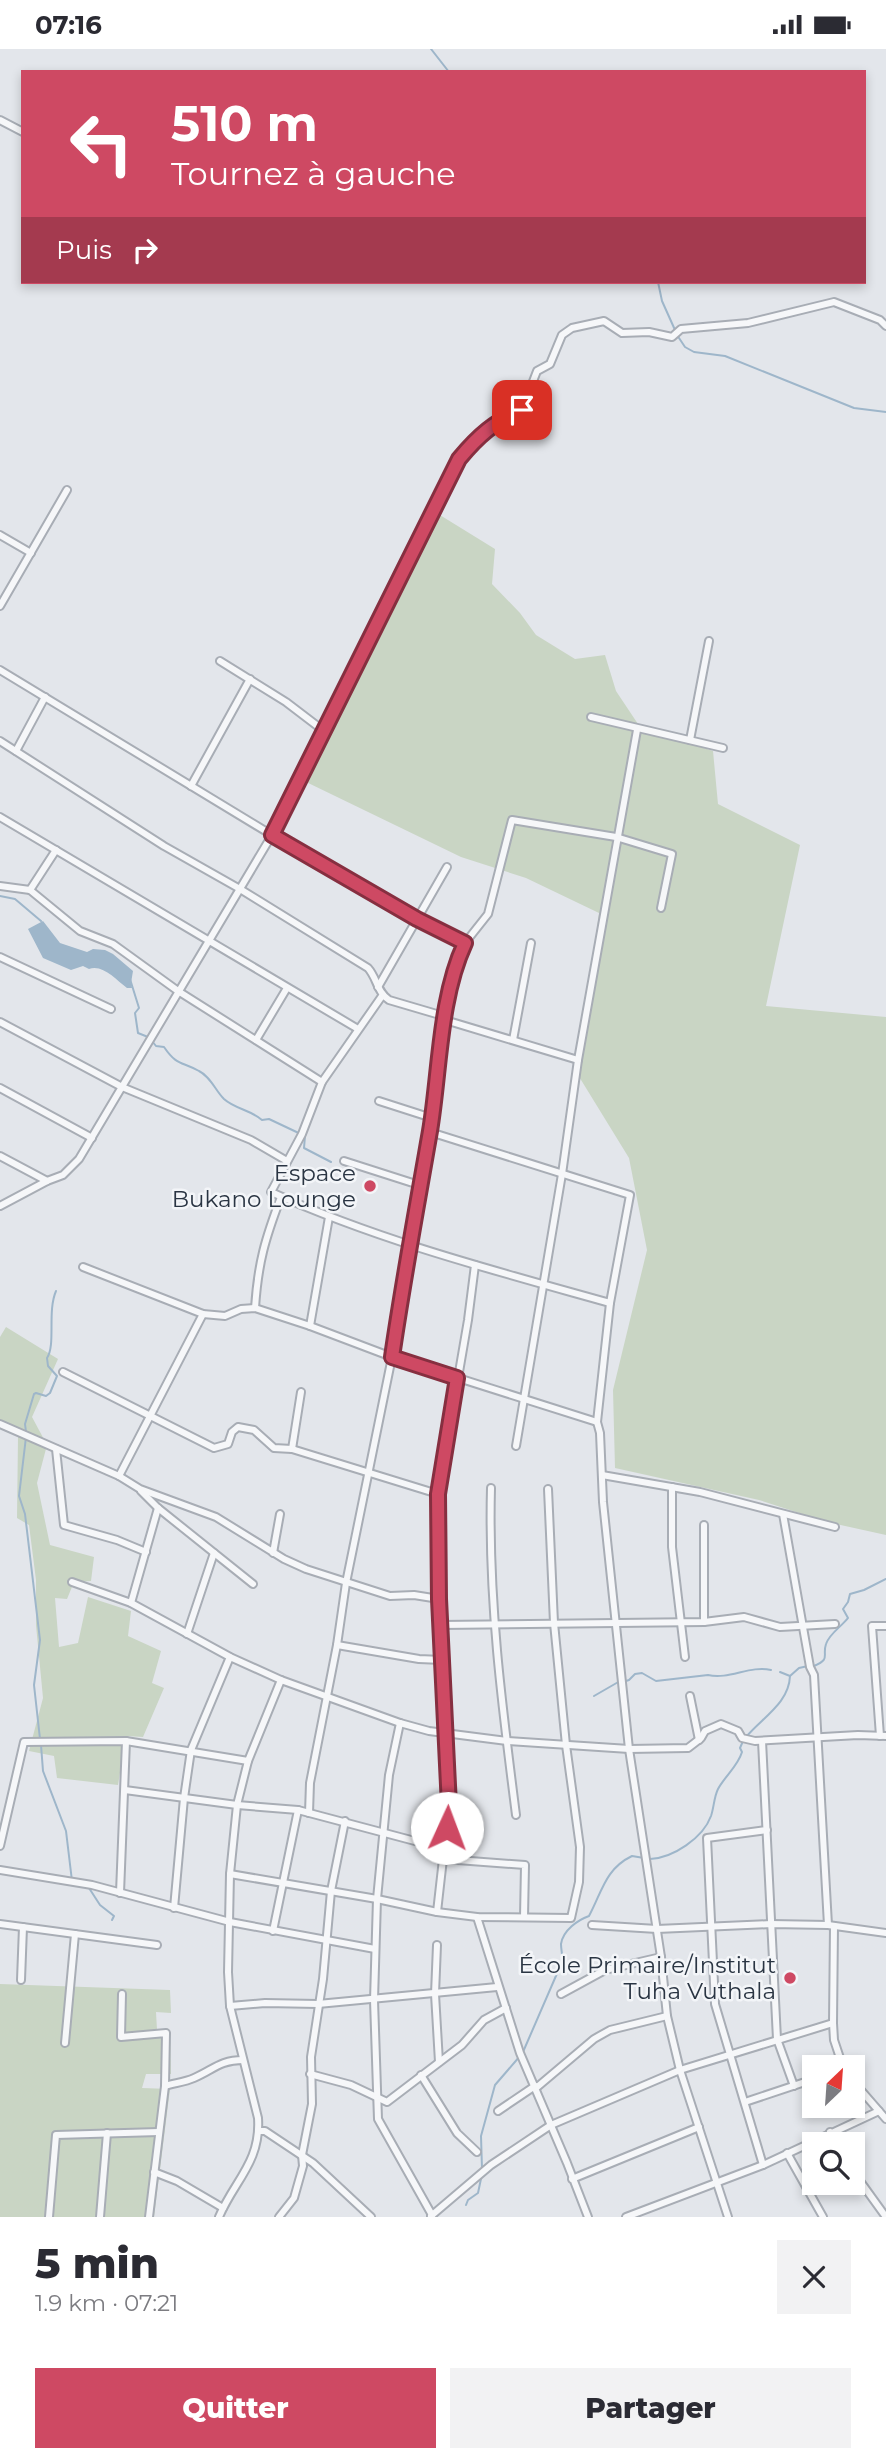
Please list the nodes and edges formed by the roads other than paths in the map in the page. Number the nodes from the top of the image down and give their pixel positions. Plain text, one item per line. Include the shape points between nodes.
1 (0, 120) edge
2 (21, 131) edge
3 (886, 326) edge
4 (67, 490) dead end
5 (0, 535) edge
6 (30, 553) junction
7 (0, 606) edge
8 (709, 641) dead end
9 (220, 661) dead end
10 (0, 670) edge
11 (250, 679) junction
12 (45, 697) junction
13 (591, 717) dead end
14 (637, 730) junction
15 (324, 731) junction
16 (690, 740) junction
17 (0, 741) edge
18 (723, 748) dead end
19 (16, 751) junction
20 (191, 786) junction
21 (0, 817) edge
22 (272, 835) junction
23 (616, 838) junction
24 (56, 850) junction
25 (447, 867) dead end
26 (0, 886) edge
27 (240, 888) junction
28 (30, 890) junction
29 (661, 908) dead end
30 (417, 919) junction
31 (208, 941) junction
32 (465, 943) junction
33 (531, 943) dead end
34 (2, 958) edge
35 (0, 967) edge
36 (378, 987) junction
37 (288, 988) junction
38 (178, 991) junction
39 (382, 996) junction
40 (111, 1009) dead end
41 (445, 1020) junction
42 (0, 1022) edge
43 (358, 1029) junction
44 (256, 1040) junction
45 (513, 1040) junction
46 (578, 1059) junction
47 (322, 1081) junction
48 (122, 1087) junction
49 (0, 1088) edge
50 (379, 1101) dead end
51 (432, 1118) junction
52 (430, 1132) junction
53 (92, 1138) junction
54 (0, 1156) edge
55 (287, 1161) junction
56 (344, 1161) dead end
57 (562, 1174) junction
58 (47, 1181) junction
59 (419, 1185) junction
60 (281, 1197) junction
61 (0, 1206) edge
62 (329, 1217) junction
63 (409, 1245) junction
64 (475, 1265) junction
65 (83, 1267) dead end
66 (543, 1284) junction
67 (610, 1303) junction
68 (255, 1308) junction
69 (203, 1314) junction
70 (310, 1326) junction
71 (392, 1357) junction
72 (63, 1372) dead end
73 (457, 1378) junction
74 (301, 1392) dead end
75 (523, 1398) junction
76 (150, 1417) junction
77 (597, 1422) junction
78 (0, 1424) edge
79 (516, 1446) dead end
80 (56, 1449) junction
81 (292, 1449) junction
82 (369, 1473) junction
83 (602, 1475) junction
84 (119, 1476) junction
85 (672, 1487) junction
86 (491, 1488) dead end
87 (140, 1489) junction
88 (548, 1489) dead end
89 (438, 1494) junction
90 (158, 1508) junction
91 (280, 1514) dead end
92 (783, 1514) junction
93 (704, 1525) dead end
94 (835, 1527) dead end
95 (146, 1552) junction
96 (214, 1553) junction
97 (273, 1553) junction
98 (72, 1582) dead end
99 (346, 1583) junction
100 (253, 1584) dead end
101 (439, 1599) junction
102 (131, 1603) junction
103 (704, 1622) junction
104 (554, 1623) junction
105 (615, 1623) junction
106 (680, 1623) junction
107 (494, 1624) junction
108 (835, 1624) dead end
109 (440, 1625) junction
110 (804, 1625) junction
111 (886, 1626) edge
112 (187, 1634) junction
113 (337, 1645) junction
114 (230, 1657) junction
115 (685, 1657) dead end
116 (442, 1660) junction
117 (281, 1680) junction
118 (327, 1696) junction
119 (690, 1696) dead end
120 (400, 1723) junction
121 (446, 1733) junction
122 (883, 1736) edge
123 (818, 1738) junction
124 (699, 1740) junction
125 (126, 1741) junction
126 (507, 1741) junction
127 (762, 1741) junction
128 (566, 1745) junction
129 (629, 1749) junction
130 (191, 1750) junction
131 (248, 1761) junction
132 (125, 1790) junction
133 (184, 1798) junction
134 (237, 1805) junction
135 (298, 1810) junction
136 (309, 1813) junction
137 (516, 1815) dead end
138 (345, 1821) junction
139 (767, 1830) junction
140 (384, 1831) junction
141 (0, 1846) edge
142 (445, 1849) junction
143 (444, 1859) junction
144 (0, 1870) edge
145 (230, 1874) junction
146 (283, 1883) junction
147 (331, 1891) junction
148 (120, 1893) junction
149 (377, 1899) junction
150 (174, 1908) junction
151 (436, 1912) junction
152 (477, 1917) junction
153 (524, 1917) junction
154 (230, 1922) junction
155 (0, 1924) edge
156 (771, 1924) junction
157 (592, 1925) dead end
158 (831, 1925) junction
159 (23, 1927) junction
160 (710, 1927) junction
161 (657, 1929) junction
162 (273, 1931) junction
163 (886, 1933) edge
164 (75, 1934) junction
165 (325, 1940) junction
166 (157, 1945) dead end
167 (437, 1945) dead end
168 (375, 1949) junction
169 (661, 1957) junction
170 (21, 1980) dead end
171 (497, 1987) junction
172 (122, 1994) dead end
173 (435, 1994) junction
174 (561, 1994) dead end
175 (374, 2000) junction
176 (318, 2004) junction
177 (230, 2006) junction
178 (506, 2008) junction
179 (667, 2016) junction
180 (833, 2023) junction
181 (777, 2039) junction
182 (65, 2043) dead end
183 (730, 2054) junction
184 (839, 2055) edge
185 (243, 2060) junction
186 (439, 2062) junction
187 (680, 2070) junction
188 (310, 2074) junction
189 (421, 2075) junction
190 (802, 2084) edge
191 (165, 2086) junction
192 (794, 2086) junction
193 (535, 2087) junction
194 (865, 2095) edge
195 (377, 2097) junction
196 (745, 2102) junction
197 (498, 2111) dead end
198 (879, 2111) junction
199 (886, 2119) edge
200 (551, 2125) junction
201 (699, 2127) junction
202 (259, 2131) junction
203 (159, 2132) junction
204 (830, 2132) edge
205 (107, 2133) junction
206 (802, 2146) edge
207 (477, 2151) dead end
208 (787, 2153) junction
209 (302, 2155) junction
210 (763, 2165) junction
211 (154, 2172) junction
212 (572, 2179) junction
213 (718, 2183) junction
214 (865, 2188) edge
215 (223, 2208) junction
216 (431, 2216) edge
217 (49, 2217) edge
218 (100, 2217) edge
219 (149, 2217) edge
220 (219, 2217) edge
221 (279, 2217) edge
222 (371, 2217) edge
223 (588, 2217) edge
224 (626, 2217) edge
225 (728, 2217) edge
226 (823, 2217) edge
227 (886, 2217) edge

1 - 2 street
3 - 15 street via 834,302 748,323 681,329 672,337 622,333 604,321 562,335 550,364 537,371 522,410 498,420 459,459
4 - 6 street
5 - 6 street
6 - 7 street
8 - 16 street
9 - 11 street
10 - 12 street
11 - 15 street
11 - 20 street
12 - 19 street
12 - 20 street
13 - 14 street
14 - 16 street
14 - 23 street
15 - 22 street
16 - 18 street
17 - 19 street
19 - 27 street via 164,846
20 - 22 street
21 - 24 street
22 - 27 street
22 - 30 street
23 - 29 street via 672,854
23 - 32 street via 512,820 488,914
23 - 46 street
24 - 28 street
24 - 31 street
25 - 30 street
26 - 28 street
27 - 31 street
27 - 36 street via 368,968
28 - 38 street via 80,931 113,944
30 - 32 street
30 - 36 street
31 - 37 street
31 - 38 street
32 - 41 street via 456,962
33 - 45 street
34 - 35 street
34 - 40 street
36 - 39 street
37 - 43 street
37 - 44 street
38 - 44 street
38 - 48 street
39 - 41 street
39 - 43 street
41 - 45 street
41 - 51 street
42 - 48 street
43 - 47 street
44 - 47 street
45 - 46 street
46 - 57 street
47 - 55 street
48 - 53 street
48 - 55 street via 251,1140
49 - 53 street
50 - 51 street
51 - 52 street
52 - 57 street
52 - 59 street
53 - 58 street via 63,1175
54 - 58 street
55 - 60 street via 271,1192
56 - 59 street
57 - 66 street
57 - 67 street via 630,1195
58 - 61 street
59 - 63 street
60 - 62 street
60 - 68 street via 257,1272
62 - 63 street
62 - 70 street
63 - 64 street
63 - 71 street
64 - 66 street
64 - 73 street
65 - 69 street
66 - 67 street
66 - 75 street
67 - 77 street
68 - 69 street via 225,1316
68 - 70 street
69 - 76 street
70 - 71 street
71 - 73 street
71 - 82 street
72 - 76 street
73 - 75 street
73 - 89 street
74 - 81 street
75 - 77 street
75 - 79 street
76 - 81 street via 214,1448 228,1444 238,1427 254,1430 274,1448
76 - 84 street
77 - 83 street
78 - 80 street
80 - 84 street
80 - 95 street via 64,1525
81 - 82 street
82 - 89 street
82 - 99 street
83 - 85 street
83 - 105 street
84 - 87 street
85 - 92 street
85 - 106 street via 672,1547
86 - 107 street
87 - 90 street
87 - 97 street via 216,1517
88 - 104 street
89 - 101 street
90 - 95 street
90 - 96 street
91 - 97 street
92 - 94 street
92 - 110 street
93 - 103 street
95 - 102 street
96 - 100 street
96 - 112 street
97 - 99 street
98 - 102 street
99 - 101 street via 390,1596
99 - 113 street
101 - 109 street
102 - 112 street
103 - 106 street
103 - 110 street via 744,1617 780,1626
104 - 105 street
104 - 107 street
104 - 128 street
105 - 106 street
105 - 129 street
106 - 115 street
107 - 109 street
107 - 126 street
108 - 110 street
109 - 116 street
110 - 123 street via 814,1675
111 - 122 street via 872,1626
112 - 114 street
113 - 116 street
113 - 118 street
114 - 117 street
114 - 130 street
116 - 121 street
117 - 118 street
117 - 131 street
118 - 120 street
118 - 136 street via 310,1783
119 - 124 street
120 - 121 street
120 - 140 street
121 - 126 street
121 - 142 street via 449,1806
122 - 123 street
123 - 127 street
123 - 158 street
124 - 127 street via 705,1731 722,1724 744,1739
124 - 129 street via 688,1748
125 - 130 street
125 - 132 street
125 - 141 street via 24,1742
126 - 128 street
126 - 137 street
127 - 139 street
128 - 129 street
128 - 153 street via 580,1847 571,1918
129 - 161 street
130 - 131 street
130 - 133 street
131 - 134 street
132 - 133 street
132 - 148 street
133 - 134 street
133 - 150 street
134 - 135 street
134 - 145 street
135 - 136 street
135 - 146 street
136 - 138 street
138 - 140 street
138 - 147 street
139 - 156 street
139 - 160 street via 707,1838
140 - 142 street
140 - 149 street
142 - 143 street
143 - 151 street
143 - 153 street via 525,1865
144 - 148 street
145 - 146 street
145 - 154 street
146 - 147 street
146 - 162 street
147 - 149 street
147 - 165 street
148 - 150 street
149 - 151 street
149 - 168 street
150 - 154 street
151 - 152 street
152 - 153 street
152 - 171 street
154 - 162 street
154 - 177 street
155 - 159 street
156 - 158 street
156 - 160 street
156 - 181 street
157 - 161 street
158 - 163 street
158 - 180 street
159 - 164 street
159 - 170 street
160 - 161 street
160 - 183 street via 715,2004
161 - 169 street
162 - 165 street
164 - 166 street
164 - 182 street
165 - 168 street
165 - 176 street
167 - 173 street
168 - 175 street
169 - 174 street via 605,1970
169 - 179 street
171 - 173 street
171 - 178 street
172 - 191 street via 121,2037 166,2033
173 - 175 street
173 - 186 street
175 - 176 street
175 - 195 street
176 - 177 street
176 - 188 street
177 - 185 street
178 - 186 street via 484,2020 463,2045
178 - 193 street
179 - 187 street
179 - 193 street via 610,2030
180 - 181 street
180 - 184 street
181 - 183 street
181 - 192 street
183 - 187 street
183 - 196 street
185 - 191 street via 212,2066 196,2077
185 - 202 street
186 - 189 street
187 - 200 street
187 - 201 street
188 - 195 street
188 - 209 street via 312,2104
189 - 195 street via 387,2102
189 - 207 street via 457,2133
190 - 192 street
191 - 203 street
192 - 196 street
193 - 197 street
193 - 200 street
194 - 198 street
195 - 216 street via 378,2119
196 - 210 street
198 - 199 street
198 - 204 street
200 - 212 street
200 - 216 street via 491,2165
201 - 212 street
201 - 213 street
202 - 209 street
202 - 215 street via 252,2159
203 - 205 street
203 - 211 street
205 - 217 street via 56,2135
205 - 218 street
206 - 208 street
208 - 210 street
208 - 226 street
209 - 221 street via 298,2188
209 - 222 street
210 - 213 street
211 - 215 street
211 - 219 street
212 - 223 street
213 - 224 street
213 - 225 street
214 - 227 street
215 - 220 street

